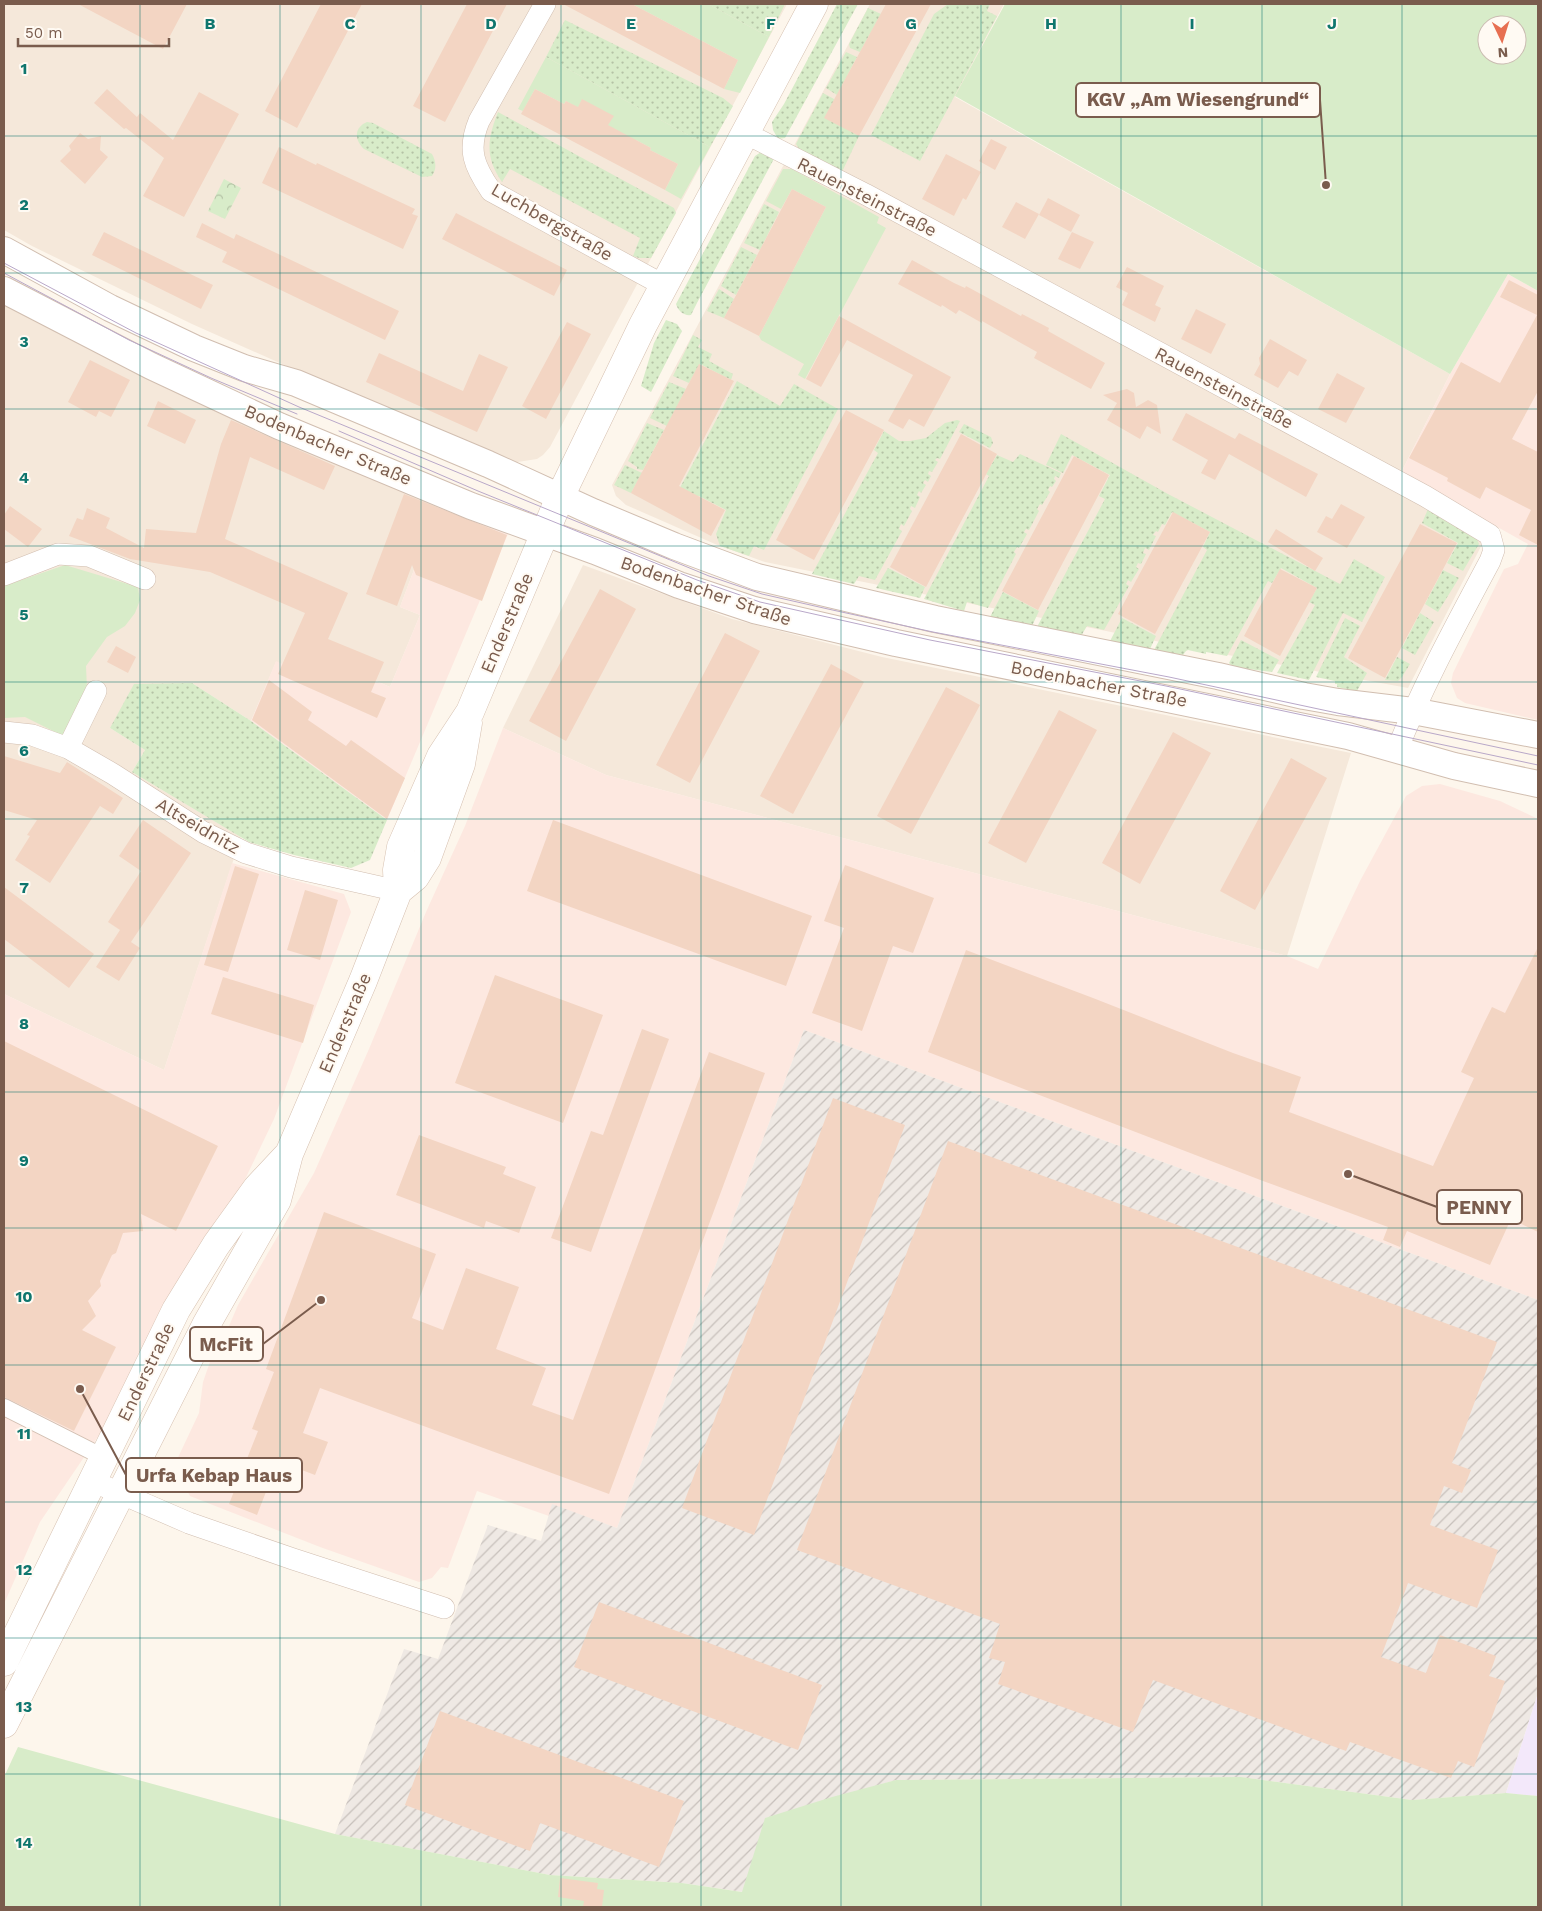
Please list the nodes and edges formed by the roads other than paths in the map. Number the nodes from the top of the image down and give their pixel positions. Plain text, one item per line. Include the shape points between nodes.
1 (545, 4) edge
2 (814, 4) edge
3 (745, 133) junction
4 (4, 250) edge
5 (663, 285) junction
6 (4, 290) edge
7 (560, 497) junction
8 (545, 533) junction
9 (4, 575) edge
10 (145, 579) dead end
11 (96, 691) dead end
12 (1413, 711) junction
13 (4, 732) edge
14 (1538, 735) edge
15 (68, 748) junction
16 (1397, 750) junction
17 (1538, 784) edge
18 (398, 891) junction
19 (289, 1154) junction
20 (4, 1407) edge
21 (98, 1469) junction
22 (121, 1494) junction
23 (444, 1608) dead end
24 (4, 1662) edge
25 (4, 1724) edge

1 - 5 street, Luchbergstraße via 476,128 472,149 476,165 491,191
2 - 3 main road, Enderstraße
3 - 5 main road, Enderstraße
3 - 12 street, Rauensteinstraße via 865,194 1425,496 1490,535 1494,550 1490,561
4 - 7 street, Bodenbacher Straße via 110,308 194,348 244,368 296,383
5 - 7 main road, Enderstraße
6 - 8 street, Bodenbacher Straße via 151,366 280,426 461,502
7 - 8 main road, Enderstraße
7 - 12 street, Bodenbacher Straße via 674,546 757,576 934,619 1304,696
8 - 16 street, Bodenbacher Straße via 679,585 782,618 1348,736
8 - 18 main road, Enderstraße via 470,712 461,764 427,858 415,877
9 - 10 street via 58,554 89,556
11 - 15 street
12 - 14 street, Bodenbacher Straße
12 - 16 street, Rauensteinstraße
13 - 15 street, Altseidnitz via 32,735
15 - 18 street, Altseidnitz via 203,832 246,853 291,867
16 - 17 street, Bodenbacher Straße
18 - 19 main road, Enderstraße
19 - 21 main road, Enderstraße via 256,1188 195,1277
19 - 22 main road, Enderstraße via 276,1200 206,1324
20 - 21 street
21 - 22 street
21 - 24 main road, Enderstraße
22 - 23 street via 189,1523
22 - 25 main road, Enderstraße

